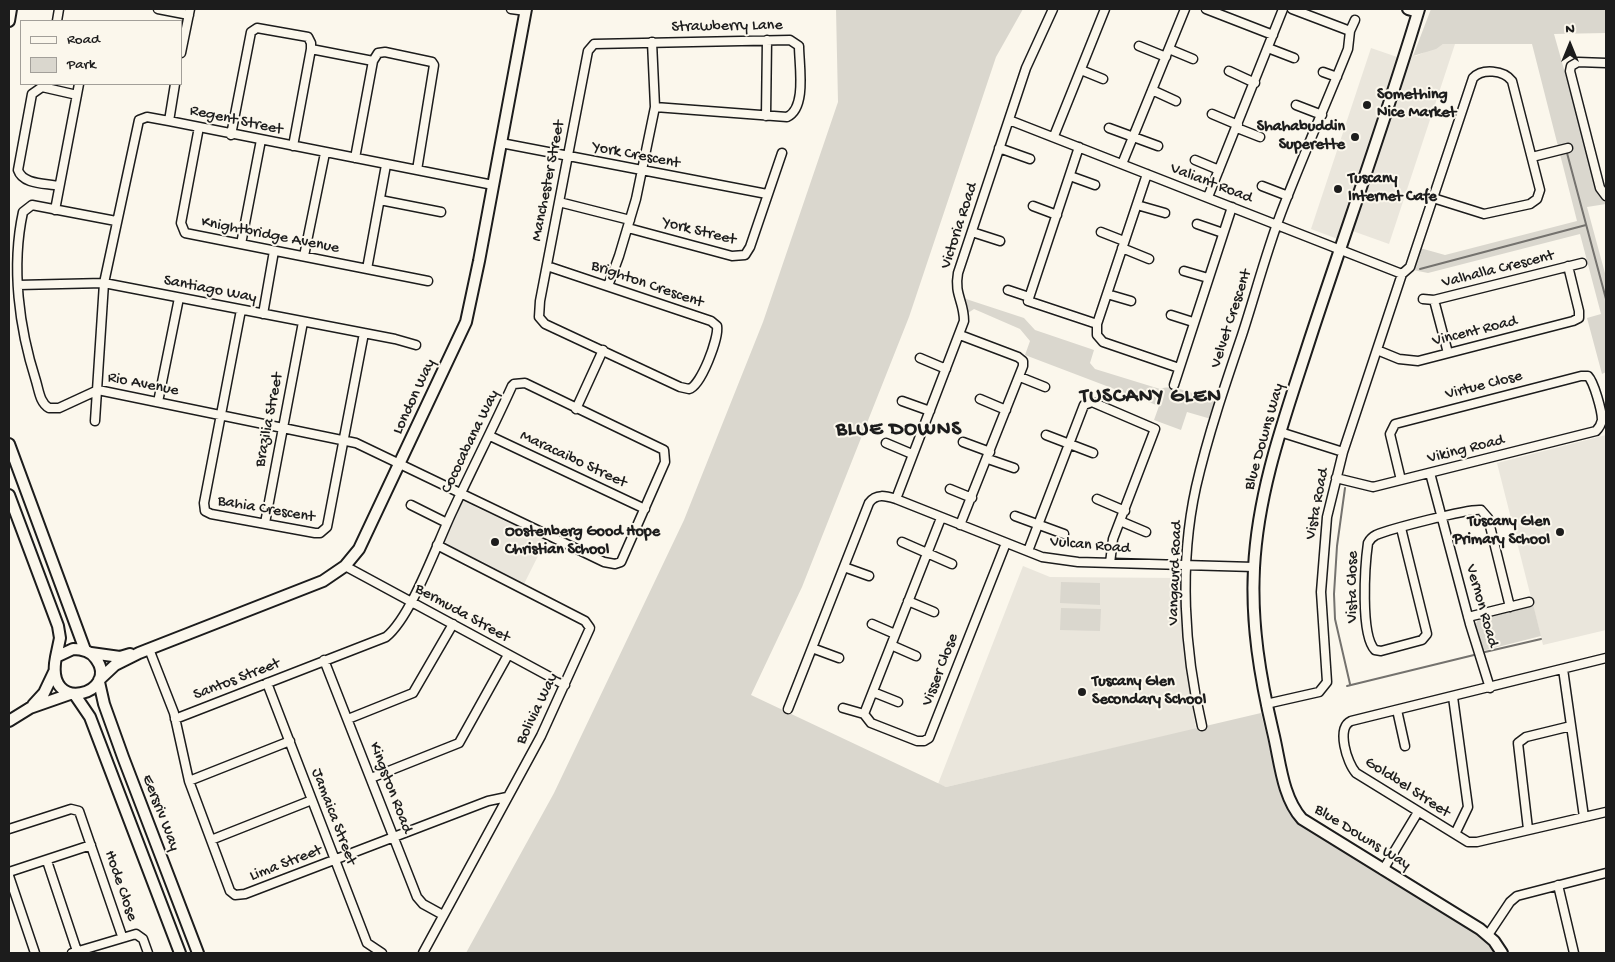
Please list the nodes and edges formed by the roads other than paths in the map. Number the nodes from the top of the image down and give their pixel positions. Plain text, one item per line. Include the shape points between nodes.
1 (11, 9) edge
2 (158, 9) edge
3 (512, 9) edge
4 (1052, 9) edge
5 (1105, 9) edge
6 (1185, 9) edge
7 (1206, 9) edge
8 (1232, 9) edge
9 (1283, 9) edge
10 (1292, 9) edge
11 (526, 10) edge
12 (1415, 10) edge
13 (190, 12) edge
14 (1228, 18) junction
15 (1355, 20) dead end
16 (9, 21) edge
17 (1350, 32) junction
18 (1273, 35) junction
19 (767, 40) junction
20 (652, 42) junction
21 (594, 44) joint
22 (1140, 46) dead end
23 (182, 48) edge
24 (1268, 48) junction
25 (311, 49) junction
26 (1167, 53) junction
27 (1294, 58) dead end
28 (1194, 59) dead end
29 (374, 61) junction
30 (1606, 63) edge
31 (1081, 70) junction
32 (1229, 71) dead end
33 (1323, 72) dead end
34 (1337, 78) junction
35 (1103, 79) dead end
36 (1255, 83) junction
37 (79, 85) edge
38 (175, 85) edge
39 (1152, 90) junction
40 (77, 95) junction
41 (1176, 101) dead end
42 (1296, 105) dead end
43 (654, 107) junction
44 (1212, 114) dead end
45 (1322, 115) junction
46 (766, 116) junction
47 (1009, 120) junction
48 (169, 121) junction
49 (1237, 126) junction
50 (199, 127) junction
51 (1109, 128) dead end
52 (231, 134) junction
53 (1054, 136) junction
54 (1132, 137) junction
55 (1260, 137) dead end
56 (261, 140) junction
57 (501, 143) junction
58 (293, 146) junction
59 (1158, 146) dead end
60 (1079, 147) junction
61 (999, 148) junction
62 (1568, 148) dead end
63 (325, 152) junction
64 (782, 152) dead end
65 (568, 156) junction
66 (1532, 157) junction
67 (355, 158) junction
68 (1030, 159) dead end
69 (1195, 160) dead end
70 (1122, 164) junction
71 (386, 165) junction
72 (417, 170) junction
73 (1219, 170) junction
74 (642, 171) junction
75 (1147, 174) junction
76 (1070, 176) junction
77 (494, 185) junction
78 (1095, 185) dead end
79 (59, 186) junction
80 (1262, 186) dead end
81 (767, 194) junction
82 (1288, 196) junction
83 (1606, 196) edge
84 (1208, 197) junction
85 (1433, 198) junction
86 (380, 200) junction
87 (559, 202) junction
88 (1137, 204) junction
89 (1033, 206) dead end
90 (1232, 207) junction
91 (55, 210) junction
92 (441, 212) dead end
93 (1165, 213) dead end
94 (1057, 215) junction
95 (116, 221) junction
96 (629, 224) junction
97 (1197, 224) dead end
98 (1277, 224) junction
99 (972, 232) junction
100 (1101, 232) dead end
101 (1223, 233) junction
102 (1000, 241) dead end
103 (241, 244) junction
104 (1123, 245) junction
105 (1340, 248) junction
106 (274, 251) junction
107 (304, 256) junction
108 (1149, 259) dead end
109 (1582, 263) dead end
110 (547, 266) junction
111 (1568, 266) junction
112 (367, 269) junction
113 (1184, 271) dead end
114 (1402, 274) junction
115 (1208, 278) junction
116 (428, 281) dead end
117 (104, 283) junction
118 (18, 284) junction
119 (608, 286) junction
120 (1008, 290) dead end
121 (1107, 294) junction
122 (1029, 297) junction
123 (178, 298) junction
124 (1423, 299) dead end
125 (1434, 300) junction
126 (1131, 301) dead end
127 (241, 310) junction
128 (263, 314) junction
129 (1171, 315) dead end
130 (1579, 318) joint
131 (303, 322) junction
132 (1194, 322) junction
133 (545, 324) joint
134 (1097, 324) junction
135 (364, 333) junction
136 (960, 334) junction
137 (416, 345) dead end
138 (604, 350) junction
139 (1377, 350) junction
140 (1448, 353) junction
141 (920, 358) dead end
142 (946, 368) junction
143 (1179, 368) junction
144 (1020, 377) junction
145 (1174, 385) dead end
146 (1045, 386) dead end
147 (98, 390) junction
148 (980, 400) dead end
149 (902, 401) dead end
150 (158, 402) junction
151 (576, 409) junction
152 (1006, 410) junction
153 (930, 411) junction
154 (221, 415) junction
155 (96, 421) dead end
156 (1212, 422) joint
157 (1600, 425) joint
158 (283, 427) junction
159 (1280, 432) junction
160 (1046, 435) dead end
161 (490, 436) junction
162 (345, 441) junction
163 (963, 442) dead end
164 (886, 443) dead end
165 (1069, 443) junction
166 (9, 444) edge
167 (1344, 452) junction
168 (1093, 453) dead end
169 (912, 454) junction
170 (989, 455) junction
171 (400, 465) junction
172 (1014, 468) dead end
173 (1430, 473) junction
174 (1336, 478) junction
175 (1401, 480) junction
176 (950, 489) dead end
177 (461, 494) junction
178 (9, 495) edge
179 (972, 498) junction
180 (896, 499) junction
181 (1097, 499) dead end
182 (411, 505) dead end
183 (645, 509) junction
184 (1124, 511) junction
185 (1015, 516) dead end
186 (941, 518) junction
187 (1442, 518) junction
188 (1120, 521) junction
189 (265, 523) junction
190 (447, 523) junction
191 (1037, 524) junction
192 (960, 525) junction
193 (1401, 528) junction
194 (1146, 532) dead end
195 (1064, 534) dead end
196 (902, 542) dead end
197 (1006, 543) junction
198 (437, 545) junction
199 (1028, 551) junction
200 (927, 553) junction
201 (621, 562) joint
202 (1110, 563) junction
203 (952, 564) dead end
204 (1188, 565) junction
205 (345, 566) junction
206 (844, 567) junction
207 (1254, 567) junction
208 (869, 576) dead end
209 (411, 601) junction
210 (908, 601) junction
211 (1529, 602) dead end
212 (1510, 607) junction
213 (934, 612) dead end
214 (1468, 617) junction
215 (453, 624) junction
216 (872, 624) dead end
217 (895, 634) junction
218 (891, 645) junction
219 (149, 648) junction
220 (812, 648) junction
221 (88, 652) junction
222 (139, 653) junction
223 (508, 655) junction
224 (916, 656) dead end
225 (56, 657) junction
226 (839, 658) dead end
227 (1606, 658) edge
228 (324, 660) junction
229 (308, 667) joint
230 (1563, 669) junction
231 (54, 672) junction
232 (99, 681) junction
233 (267, 683) junction
234 (565, 685) junction
235 (1490, 688) junction
236 (872, 692) junction
237 (73, 694) junction
238 (1453, 697) junction
239 (898, 702) dead end
240 (1266, 704) junction
241 (30, 708) junction
242 (843, 708) dead end
243 (788, 709) dead end
244 (1397, 710) junction
245 (864, 714) junction
246 (175, 719) junction
247 (348, 719) junction
248 (9, 721) edge
249 (1202, 726) dead end
250 (1571, 726) junction
251 (290, 741) junction
252 (1405, 746) dead end
253 (371, 778) junction
254 (189, 781) junction
255 (508, 797) junction
256 (312, 800) junction
257 (1418, 812) junction
258 (1606, 812) edge
259 (1584, 817) junction
260 (9, 829) edge
261 (1528, 829) junction
262 (1455, 834) junction
263 (394, 837) junction
264 (211, 840) junction
265 (91, 846) junction
266 (335, 860) junction
267 (47, 861) junction
268 (1383, 870) junction
269 (1606, 873) edge
270 (9, 874) edge
271 (1558, 885) junction
272 (443, 915) junction
273 (1488, 935) junction
274 (122, 936) junction
275 (75, 952) edge
276 (35, 953) edge
277 (148, 953) edge
278 (180, 953) edge
279 (198, 953) edge
280 (382, 953) edge
281 (423, 953) edge
282 (1502, 953) edge
283 (1574, 953) edge

1 - 16 street
2 - 13 street
3 - 11 street
4 - 47 street, Victoria Road via 1026,68
5 - 31 street
6 - 26 street
7 - 14 street
8 - 14 street
9 - 18 street
10 - 17 street
11 - 57 street, London Way
12 - 105 street, Blue Downs Way
13 - 23 street
14 - 18 street
15 - 17 street, Velvet Crescent
17 - 34 street, Velvet Crescent via 1349,46
18 - 24 street
19 - 20 street, Strawberry Lane
19 - 46 street
19 - 46 street, Strawberry Lane via 790,40 799,46 800,94 793,114 788,117
20 - 21 street, Strawberry Lane
20 - 43 street
21 - 65 street, Manchester Street via 588,51
22 - 26 street
24 - 27 street
24 - 36 street
25 - 29 street
25 - 52 street via 308,38 257,28 253,30
25 - 58 street
26 - 28 street
26 - 39 street
29 - 67 street
29 - 72 street via 378,53 386,52 434,65
30 - 83 street via 1578,62 1571,66 1570,71 1600,188
31 - 35 street
31 - 53 street
32 - 36 street
33 - 34 street
34 - 45 street, Velvet Crescent
36 - 49 street
37 - 40 street
38 - 48 street
39 - 41 street
39 - 54 street
40 - 79 street
40 - 79 street via 42,87 32,94 18,170 25,180
42 - 45 street
43 - 46 street, Strawberry Lane
43 - 74 street
44 - 49 street
45 - 82 street, Velvet Crescent
47 - 53 street, Valiant Road
47 - 61 street, Victoria Road
48 - 50 street, Regent Street
48 - 95 street, Regent Street via 146,117 136,122
49 - 55 street
49 - 73 street
50 - 52 street, Regent Street
50 - 103 street, Knightbridge Avenue via 181,228 189,235
51 - 54 street
52 - 56 street, Regent Street
53 - 60 street, Valiant Road
54 - 59 street
54 - 70 street
56 - 58 street, Regent Street
56 - 103 street
57 - 65 street, York Crescent
57 - 77 street, London Way
58 - 63 street, Regent Street
60 - 70 street, Valiant Road
60 - 76 street
61 - 68 street
61 - 99 street, Victoria Road
62 - 66 street
63 - 67 street, Regent Street
63 - 107 street
64 - 81 street, York Street
65 - 74 street, York Crescent
65 - 87 street, Manchester Street
66 - 85 street via 1540,190 1537,199 1530,204 1484,214
66 - 85 street, Vista Road via 1510,78 1500,73 1479,73 1472,81
67 - 71 street, Regent Street
69 - 73 street
70 - 75 street, Valiant Road
71 - 72 street, Regent Street
71 - 86 street
72 - 77 street, Regent Street
73 - 84 street
74 - 81 street, York Crescent
74 - 96 street
75 - 84 street, Valiant Road
75 - 88 street
76 - 78 street
76 - 94 street
77 - 171 street, London Way via 466,322
79 - 91 street
80 - 82 street
81 - 96 street, York Street via 750,247 741,257
82 - 98 street, Velvet Crescent
84 - 90 street, Valiant Road
85 - 114 street, Vista Road via 1410,267
86 - 92 street
86 - 112 street
87 - 96 street, York Street
87 - 110 street, Manchester Street
88 - 93 street
88 - 104 street
89 - 94 street
90 - 98 street, Valiant Road
90 - 101 street
91 - 95 street
91 - 118 street, Rio Avenue via 32,205 22,212 17,248
94 - 122 street
95 - 117 street, Regent Street
96 - 119 street
97 - 101 street
98 - 105 street, Valiant Road
98 - 156 street, Velvet Crescent
99 - 102 street
99 - 136 street, Victoria Road via 956,282 964,311
100 - 104 street
101 - 115 street
103 - 106 street, Knightbridge Avenue
104 - 108 street
104 - 121 street
105 - 114 street, Valiant Road
105 - 159 street, Blue Downs Way
106 - 107 street, Knightbridge Avenue
106 - 128 street
107 - 112 street, Knightbridge Avenue
109 - 111 street, Valhalla Crescent
110 - 119 street, Brighton Crescent
110 - 133 street, Manchester Street via 539,313
111 - 125 street, Valhalla Crescent
111 - 130 street, Valhalla Crescent
112 - 116 street, Knightbridge Avenue
113 - 115 street
114 - 139 street, Vista Road
115 - 132 street
117 - 118 street, Santiago Way
117 - 123 street, Santiago Way
117 - 147 street, Regent Street
118 - 147 street, Rio Avenue via 27,353 45,406 58,408
119 - 138 street, Brighton Crescent via 711,321 718,332 698,384 689,389 680,388
120 - 122 street
121 - 126 street
121 - 134 street
122 - 134 street via 1028,301
123 - 127 street, Santiago Way
123 - 150 street
124 - 125 street, Valhalla Crescent
125 - 140 street, Valhalla Crescent
127 - 128 street, Santiago Way
127 - 154 street, Bahia Crescent
128 - 131 street, Santiago Way
129 - 132 street
130 - 140 street, Vincent Road
131 - 135 street, Santiago Way
131 - 158 street, Brazilia Street
132 - 143 street
133 - 138 street, Brighton Crescent
134 - 143 street via 1097,335 1103,342
135 - 137 street, Santiago Way
135 - 162 street, Bahia Crescent
136 - 142 street, Victoria Road
136 - 144 street via 1023,361
138 - 151 street
139 - 140 street, Vincent Road via 1407,361
139 - 167 street, Vista Road
141 - 142 street
142 - 153 street, Victoria Road
143 - 145 street
144 - 146 street
144 - 152 street
147 - 150 street, Rio Avenue
147 - 155 street, Regent Street
148 - 152 street
149 - 153 street
150 - 154 street, Rio Avenue
151 - 161 street, Cococabana Way via 525,383 518,383 512,386
151 - 183 street, Cococabana Way via 664,450 665,462
152 - 170 street
153 - 169 street, Victoria Road
154 - 158 street, Rio Avenue
154 - 189 street, Bahia Crescent via 204,508 211,514
156 - 204 street, Vangaurd Road via 1196,488
157 - 173 street, Viking Road via 1596,431
157 - 175 street, Virtue Close via 1602,418 1593,382 1583,376 1398,423 1390,434
158 - 162 street, Rio Avenue
158 - 189 street, Brazilia Street
159 - 167 street
159 - 207 street, Blue Downs Way via 1267,472
160 - 165 street
161 - 177 street, Cococabana Way
161 - 183 street, Maracaibo Street
162 - 171 street, Rio Avenue
162 - 189 street, Bahia Crescent via 324,531 315,534
163 - 170 street
164 - 169 street
165 - 168 street
165 - 184 street via 1084,405 1090,402 1156,429
165 - 191 street
166 - 221 street
167 - 174 street, Vista Road
169 - 180 street, Victoria Road
170 - 172 street
170 - 179 street
171 - 177 street, Rio Avenue
171 - 205 street, London Way via 370,530
173 - 175 street, Viking Road
173 - 187 street, Vernon Road
174 - 175 street, Viking Road via 1371,488
174 - 240 street, Vista Road via 1327,517 1321,574 1321,616 1328,682 1319,692
176 - 179 street
177 - 190 street, Cococabana Way
177 - 201 street, Rio Avenue via 604,562
178 - 225 street via 58,626 60,638
179 - 192 street
180 - 186 street, Vulcan Road
180 - 206 street, Vulcan Road via 884,496 870,502
181 - 184 street
182 - 190 street
183 - 201 street, Cococabana Way
184 - 188 street
185 - 191 street
186 - 192 street, Vulcan Road
186 - 200 street
187 - 193 street, Vista Close
187 - 212 street, Vista Close via 1475,509 1485,514
187 - 214 street, Vernon Road
188 - 194 street
188 - 202 street
190 - 198 street, Cococabana Way
191 - 195 street
191 - 199 street
192 - 197 street, Vulcan Road
193 - 193 street, Vista Close via 1427,634 1422,640 1377,651 1372,647 1366,621 1368,543 1374,536
196 - 200 street
197 - 199 street, Vulcan Road
197 - 245 street, Visser Close via 929,738 920,742 902,736 870,723
198 - 209 street, Cococabana Way
198 - 234 street, Bolivia Way via 589,625 589,632
199 - 202 street, Vulcan Road via 1060,561
200 - 203 street
200 - 210 street
202 - 204 street, Vulcan Road
204 - 207 street, Vulcan Road
204 - 249 street, Vangaurd Road via 1189,652
205 - 209 street, Bermuda Street
205 - 219 street, London Way via 309,588
206 - 208 street
206 - 220 street
207 - 240 street, Blue Downs Way via 1254,627
209 - 215 street, Bermuda Street
209 - 228 street, Cococabana Way via 401,621 386,637
210 - 213 street, Visser Close
210 - 217 street
211 - 212 street
212 - 214 street
214 - 235 street, Vernon Road
215 - 223 street, Bermuda Street
215 - 247 street via 413,693
216 - 217 street
217 - 218 street
218 - 224 street, Visser Close
218 - 236 street
219 - 222 street, London Way
219 - 246 street, Lima Street
220 - 226 street
220 - 243 street
221 - 222 street, London Way via 120,657
221 - 225 street via 72,650
221 - 232 street via 100,668
222 - 232 street, London Way via 115,665
223 - 234 street, Bermuda Street
223 - 253 street via 459,743
225 - 231 street
227 - 230 street, Goldbel Street
228 - 229 street, Cococabana Way
228 - 247 street, Kingston Road
229 - 233 street, Santos Street
230 - 235 street, Goldbel Street
230 - 250 street
231 - 237 street via 59,685
231 - 241 street via 44,693
232 - 237 street via 90,691
232 - 279 street, Eersriv Way via 123,757
233 - 246 street, Santos Street
233 - 251 street, Jamaica Street
234 - 255 street, Bolivia Way
235 - 238 street, Goldbel Street
236 - 239 street, Visser Close
236 - 245 street
237 - 241 street
237 - 278 street, Eersriv Way via 90,717
238 - 244 street, Goldbel Street
238 - 262 street via 1468,807
240 - 268 street, Blue Downs Way via 1285,783 1296,812
241 - 248 street
242 - 245 street, Visser Close
244 - 252 street
244 - 257 street, Goldbel Street via 1349,722 1343,728 1343,734 1350,765 1356,773
246 - 254 street, Lima Street
247 - 253 street, Kingston Road
250 - 259 street
250 - 261 street via 1526,737 1518,744
251 - 254 street
251 - 256 street, Jamaica Street
253 - 263 street, Kingston Road
254 - 264 street, Lima Street
255 - 263 street, Lima Street via 488,801
255 - 272 street, Bolivia Way
256 - 264 street
256 - 266 street, Jamaica Street
257 - 262 street, Goldbel Street
257 - 268 street
258 - 259 street, Goldbel Street
259 - 261 street, Goldbel Street
260 - 265 street, Hode Close via 76,809 82,814
261 - 262 street, Goldbel Street via 1474,842
263 - 266 street, Lima Street
263 - 272 street, Kingston Road via 417,897
264 - 266 street, Lima Street via 230,891 238,896
265 - 267 street
265 - 274 street, Hode Close
266 - 280 street, Jamaica Street via 367,943
267 - 270 street
267 - 275 street
268 - 273 street, Blue Downs Way
269 - 271 street
270 - 276 street
271 - 273 street via 1513,898
271 - 283 street
272 - 281 street, Bolivia Way
273 - 282 street, Blue Downs Way
274 - 275 street
274 - 277 street via 136,934 143,939

